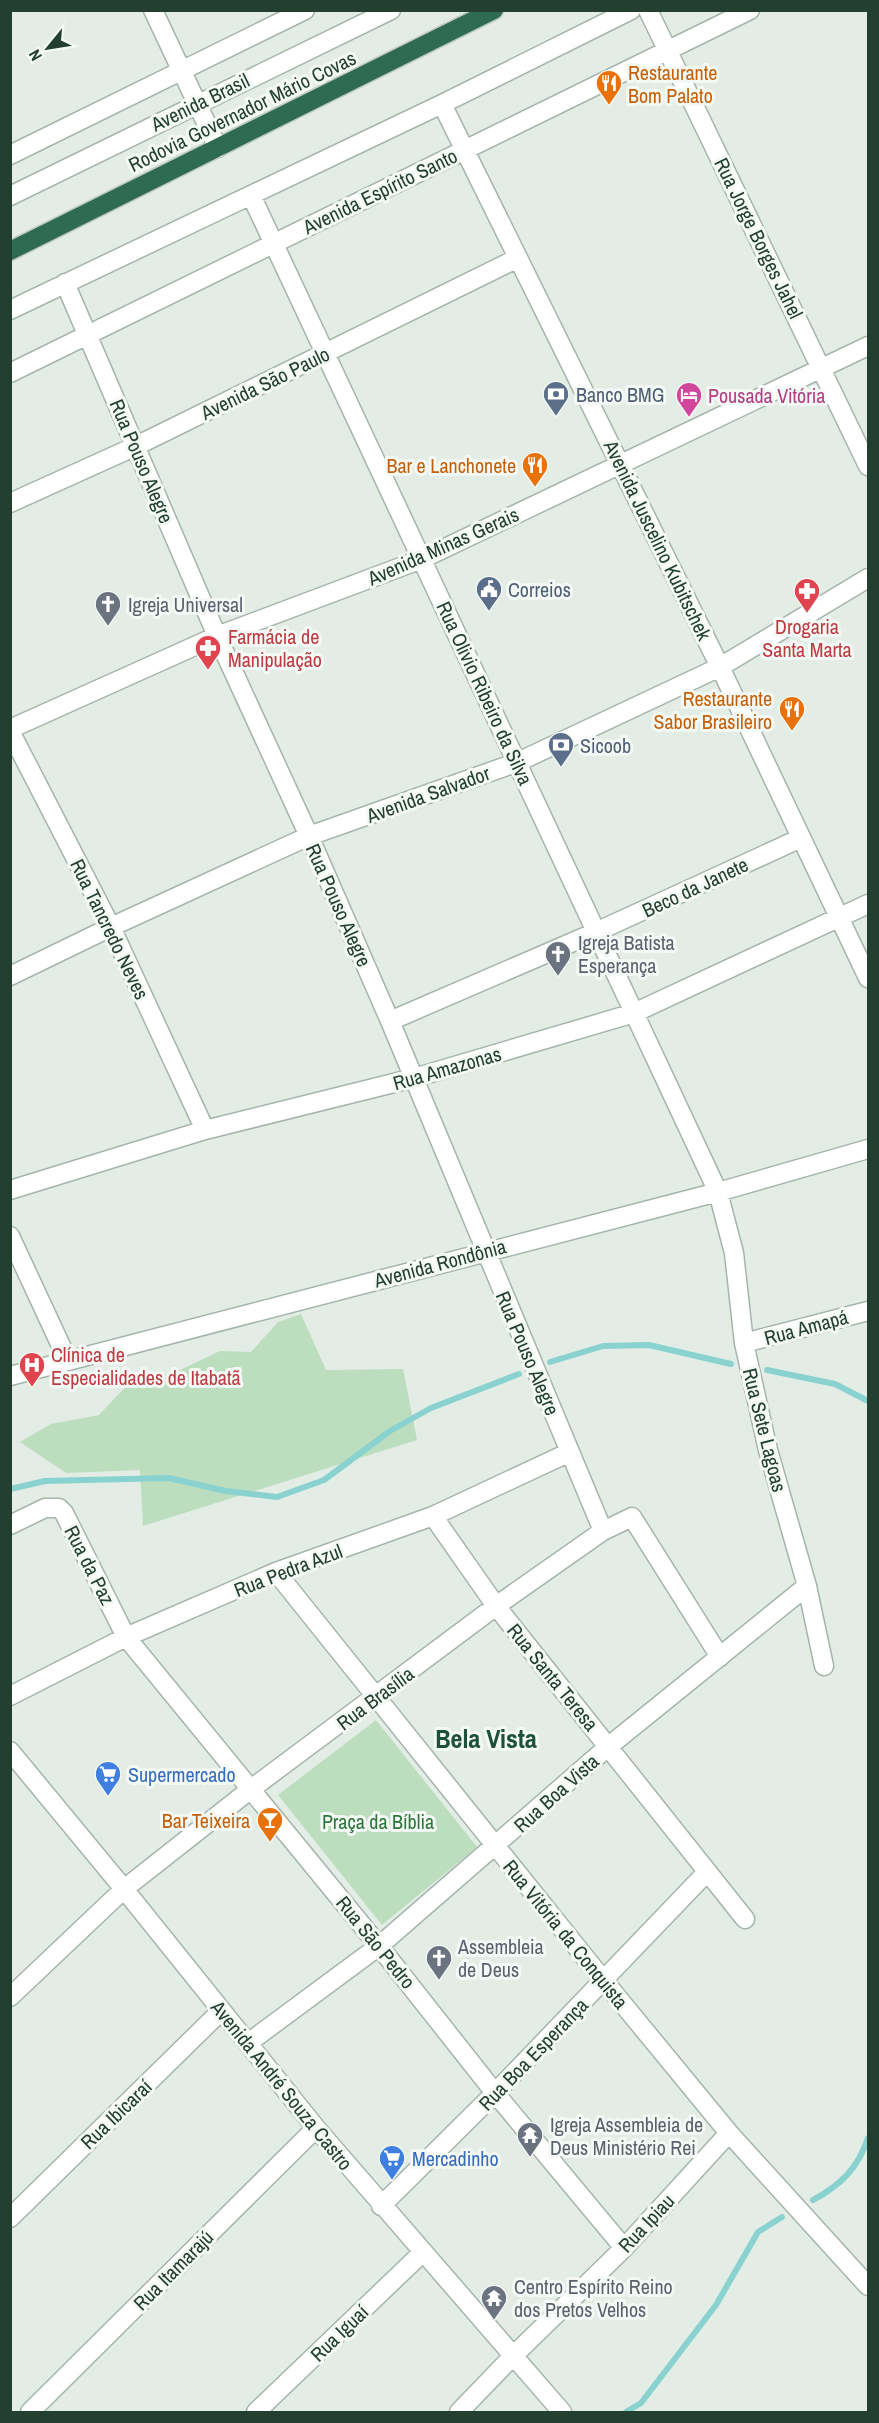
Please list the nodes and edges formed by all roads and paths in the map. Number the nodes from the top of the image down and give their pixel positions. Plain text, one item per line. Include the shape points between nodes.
1 (153, 10) edge
2 (305, 10) edge
3 (391, 10) edge
4 (494, 10) edge
5 (631, 10) edge
6 (648, 10) edge
7 (750, 10) edge
8 (668, 50) junction
9 (182, 70) junction
10 (196, 104) junction
11 (442, 104) junction
12 (218, 148) junction
13 (465, 150) junction
14 (10, 155) edge
15 (251, 195) junction
16 (10, 196) edge
17 (274, 243) junction
18 (10, 250) edge
19 (518, 258) junction
20 (65, 283) junction
21 (10, 310) edge
22 (88, 336) junction
23 (868, 346) edge
24 (325, 353) junction
25 (822, 368) junction
26 (10, 373) edge
27 (136, 447) junction
28 (620, 465) junction
29 (868, 466) edge
30 (10, 503) edge
31 (422, 559) junction
32 (868, 578) edge
33 (217, 636) junction
34 (720, 667) junction
35 (10, 730) edge
36 (518, 762) junction
37 (309, 836) junction
38 (801, 838) junction
39 (868, 904) edge
40 (839, 919) junction
41 (111, 927) junction
42 (596, 932) junction
43 (10, 976) edge
44 (868, 978) edge
45 (634, 1013) junction
46 (390, 1021) junction
47 (414, 1078) junction
48 (205, 1130) junction
49 (868, 1149) edge
50 (10, 1190) edge
51 (718, 1192) junction
52 (10, 1236) edge
53 (486, 1251) junction
54 (868, 1311) edge
55 (744, 1343) junction
56 (68, 1361) junction
57 (10, 1376) edge
58 (570, 1452) junction
59 (433, 1516) junction
60 (10, 1525) edge
61 (603, 1531) junction
62 (276, 1572) junction
63 (807, 1586) junction
64 (496, 1606) junction
65 (126, 1637) junction
66 (720, 1657) junction
67 (824, 1666) dead end
68 (10, 1696) edge
69 (376, 1697) junction
70 (609, 1746) junction
71 (12, 1757) edge
72 (251, 1789) junction
73 (495, 1847) junction
74 (707, 1872) junction
75 (124, 1889) junction
76 (745, 1919) dead end
77 (380, 1946) junction
78 (604, 1981) junction
79 (10, 1998) edge
80 (221, 2011) junction
81 (248, 2043) junction
82 (495, 2093) junction
83 (316, 2128) junction
84 (729, 2133) junction
85 (381, 2206) junction
86 (10, 2218) edge
87 (624, 2248) junction
88 (422, 2253) junction
89 (868, 2286) edge
90 (512, 2357) junction
91 (30, 2412) edge
92 (256, 2412) edge
93 (459, 2412) edge
94 (562, 2412) edge

1 - 9 street
2 - 9 street, Avenida Brasil
3 - 10 street, Avenida Brasil
4 - 12 highway, Rodovia Governador Mário Covas
5 - 11 street
6 - 8 street, Rua Jorge Borges Jahel
7 - 8 street, Avenida Espírito Santo
8 - 13 street, Avenida Espírito Santo
8 - 25 street, Rua Jorge Borges Jahel
9 - 10 street
9 - 14 street, Avenida Brasil
10 - 12 street
10 - 16 street, Avenida Brasil
11 - 13 street, Avenida Juscelino Kubitschek
11 - 15 street
12 - 18 highway, Rodovia Governador Mário Covas
13 - 17 street, Avenida Espírito Santo
13 - 19 street, Avenida Juscelino Kubitschek
15 - 17 street, Rua Olivio Ribeiro da Silva
15 - 20 street
17 - 22 street, Avenida Espírito Santo
17 - 24 street, Rua Olivio Ribeiro da Silva
19 - 24 street, Avenida São Paulo
19 - 28 street, Avenida Juscelino Kubitschek
20 - 21 street
20 - 22 street, Rua Pouso Alegre
22 - 26 street, Avenida Espírito Santo
22 - 27 street, Rua Pouso Alegre
23 - 25 street, Avenida Minas Gerais
24 - 27 street, Avenida São Paulo
24 - 31 street, Rua Olivio Ribeiro da Silva
25 - 28 street, Avenida Minas Gerais
25 - 29 street, Rua Jorge Borges Jahel
27 - 30 street, Avenida São Paulo
27 - 33 street, Rua Pouso Alegre
28 - 31 street, Avenida Minas Gerais
28 - 34 street, Avenida Juscelino Kubitschek
31 - 33 street, Avenida Minas Gerais
31 - 36 street, Rua Olivio Ribeiro da Silva
32 - 34 street, Avenida Salvador
33 - 35 street, Avenida Minas Gerais
33 - 37 street, Rua Pouso Alegre
34 - 36 street, Avenida Salvador
34 - 38 street, Avenida Juscelino Kubitschek
35 - 41 street, Rua Tancredo Neves
36 - 37 street, Avenida Salvador
36 - 42 street, Rua Olivio Ribeiro da Silva
37 - 41 street, Avenida Salvador
37 - 46 street, Rua Pouso Alegre
38 - 40 street, Avenida Juscelino Kubitschek
38 - 42 street, Beco da Janete
39 - 40 street, Rua Amazonas
40 - 44 street, Avenida Juscelino Kubitschek
40 - 45 street, Rua Amazonas
41 - 43 street, Avenida Salvador
41 - 48 street, Rua Tancredo Neves
42 - 45 street, Rua Olivio Ribeiro da Silva
42 - 46 street, Beco da Janete
45 - 47 street, Rua Amazonas
45 - 51 street, Rua Olivio Ribeiro da Silva
46 - 47 street, Rua Pouso Alegre
47 - 48 street, Rua Amazonas
47 - 53 street, Rua Pouso Alegre
48 - 50 street, Rua Amazonas
49 - 51 street, Avenida Rondônia
51 - 53 street, Avenida Rondônia
51 - 55 street, Rua Sete Lagoas via 734,1253
52 - 56 street
53 - 56 street, Avenida Rondônia
53 - 58 street, Rua Pouso Alegre
54 - 55 street, Rua Amapá
55 - 63 street, Rua Sete Lagoas via 768,1450
56 - 57 street, Avenida Rondônia
58 - 59 street, Rua Pedra Azul
58 - 61 street, Rua Pouso Alegre
59 - 62 street, Rua Pedra Azul
59 - 64 street, Rua Santa Teresa
60 - 65 street, Rua da Paz via 45,1508 59,1508
61 - 64 street, Rua Brasília
61 - 66 street, Rua Brasília via 632,1517
62 - 65 street, Rua Pedra Azul
62 - 69 street, Rua Vitória da Conquista
63 - 66 street, Rua Boa Vista
63 - 67 street, Rua Sete Lagoas
64 - 69 street, Rua Brasília
64 - 70 street, Rua Santa Teresa
65 - 68 street, Rua Pedra Azul
65 - 72 street, Rua São Pedro
66 - 70 street, Rua Boa Vista
69 - 72 street, Rua Brasília
69 - 73 street, Rua Vitória da Conquista
70 - 73 street, Rua Boa Vista
70 - 74 street, Rua Santa Teresa
71 - 75 street, Avenida André Souza Castro
72 - 75 street, Rua Brasília
72 - 77 street, Rua São Pedro
73 - 77 street, Rua Boa Vista
73 - 78 street, Rua Vitória da Conquista
74 - 76 street, Rua Santa Teresa
74 - 78 street, Rua Boa Esperança
75 - 79 street, Rua Brasília
75 - 80 street, Avenida André Souza Castro
77 - 81 street, Rua Boa Vista
77 - 82 street, Rua São Pedro
78 - 82 street, Rua Boa Esperança
78 - 84 street, Rua Vitória da Conquista
80 - 81 street, Avenida André Souza Castro
80 - 86 street, Rua Ibicaraí
81 - 83 street, Avenida André Souza Castro
82 - 85 street, Rua Boa Esperança
82 - 87 street, Rua São Pedro
83 - 85 street, Avenida André Souza Castro
83 - 91 street, Rua Itamarajú
84 - 87 street, Rua Ipiau
84 - 89 street, Rua Vitória da Conquista
85 - 88 street, Avenida André Souza Castro
87 - 90 street, Rua Ipiau
88 - 90 street, Avenida André Souza Castro
88 - 92 street, Rua Iguaí
90 - 93 street, Rua Ipiau
90 - 94 street, Avenida André Souza Castro

